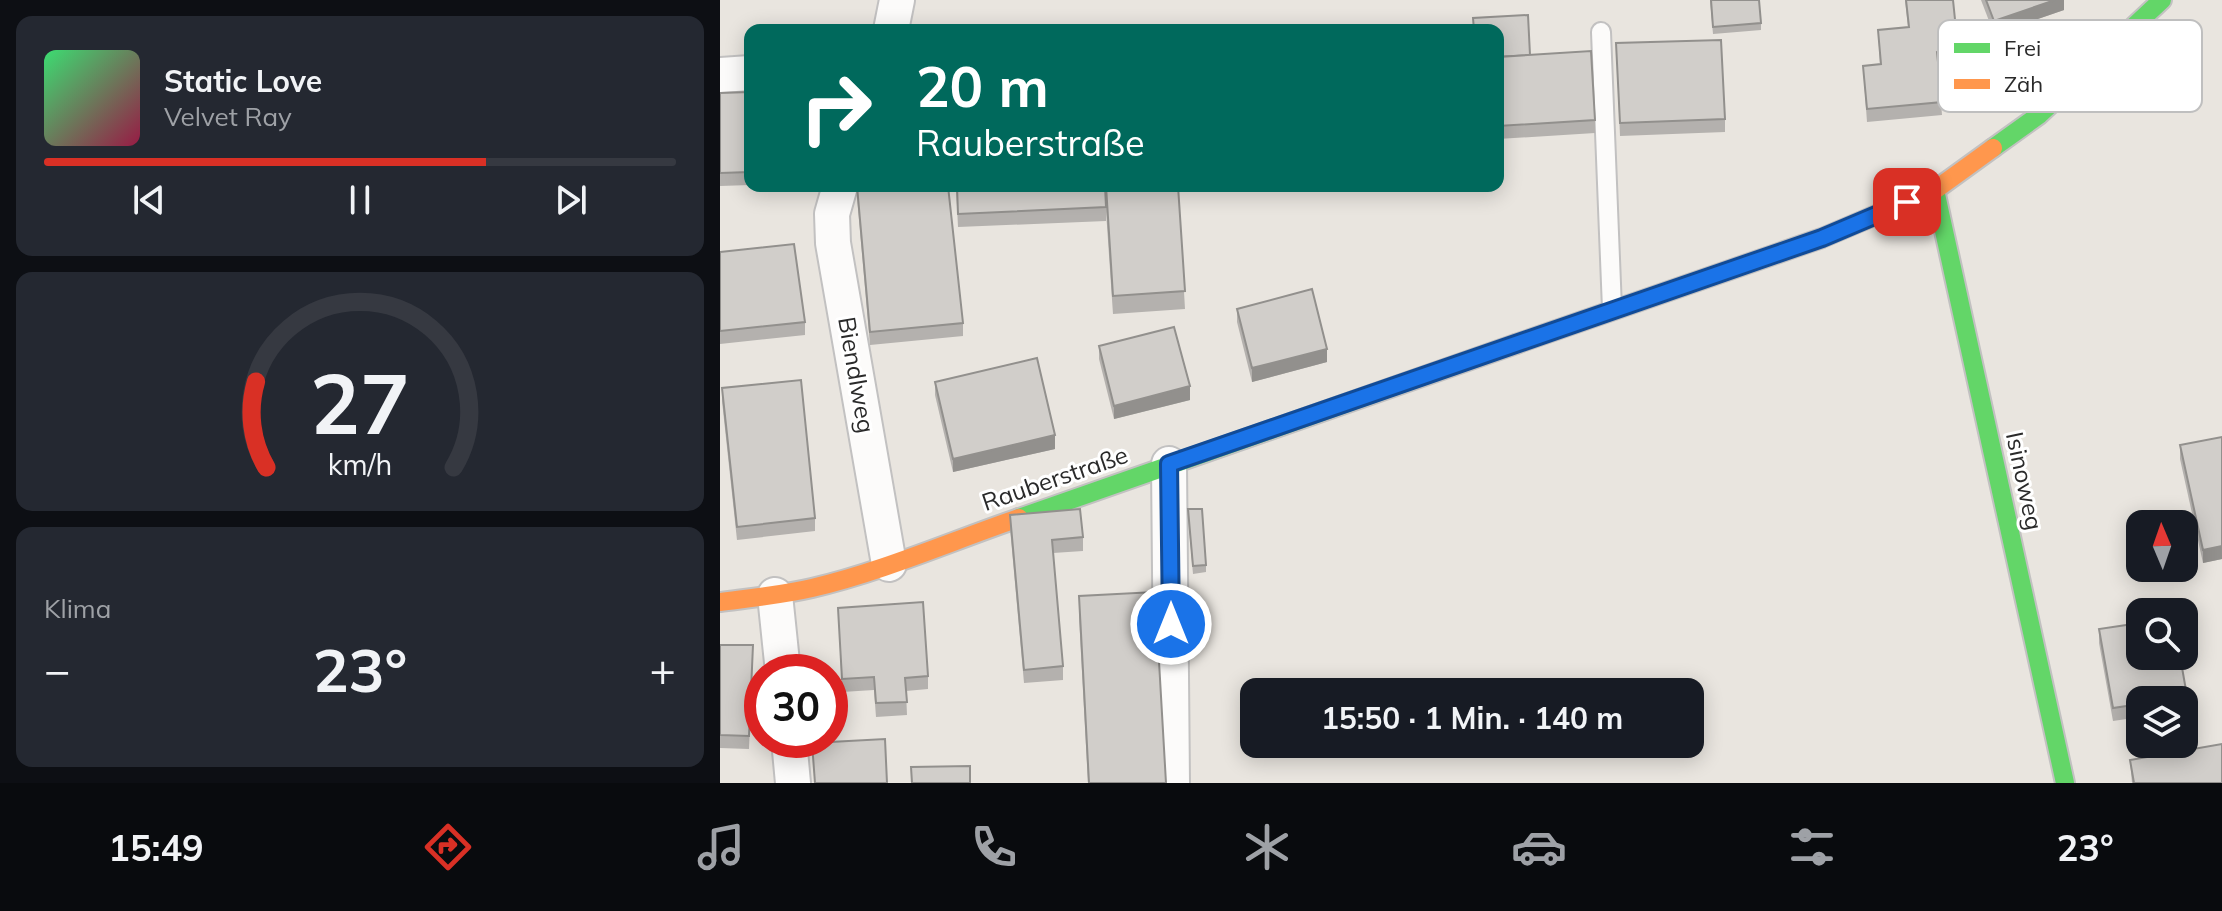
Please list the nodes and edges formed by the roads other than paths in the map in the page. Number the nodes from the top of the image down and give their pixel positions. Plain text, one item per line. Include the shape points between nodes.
1 (897, 0) edge
2 (2162, 0) edge
3 (2141, 20) edge
4 (892, 24) edge
5 (1601, 32) dead end
6 (744, 73) edge
7 (720, 75) edge
8 (2042, 112) edge
9 (1935, 190) junction
10 (838, 192) edge
11 (1612, 312) junction
12 (1169, 464) junction
13 (889, 564) junction
14 (775, 595) junction
15 (720, 602) edge
16 (781, 654) edge
17 (791, 758) edge
18 (793, 783) edge
19 (1172, 783) edge
20 (2065, 783) edge

1 - 4 street
2 - 3 street, Rauberstraße
5 - 11 lane
6 - 7 street
8 - 9 street, Rauberstraße
9 - 11 street, Rauberstraße via 1822,238
9 - 20 street, Isinoweg
10 - 13 street, Biendlweg via 833,243
11 - 12 street, Rauberstraße
12 - 13 street, Rauberstraße
12 - 19 street
13 - 14 street, Rauberstraße
14 - 15 street, Rauberstraße
14 - 16 street
17 - 18 street

